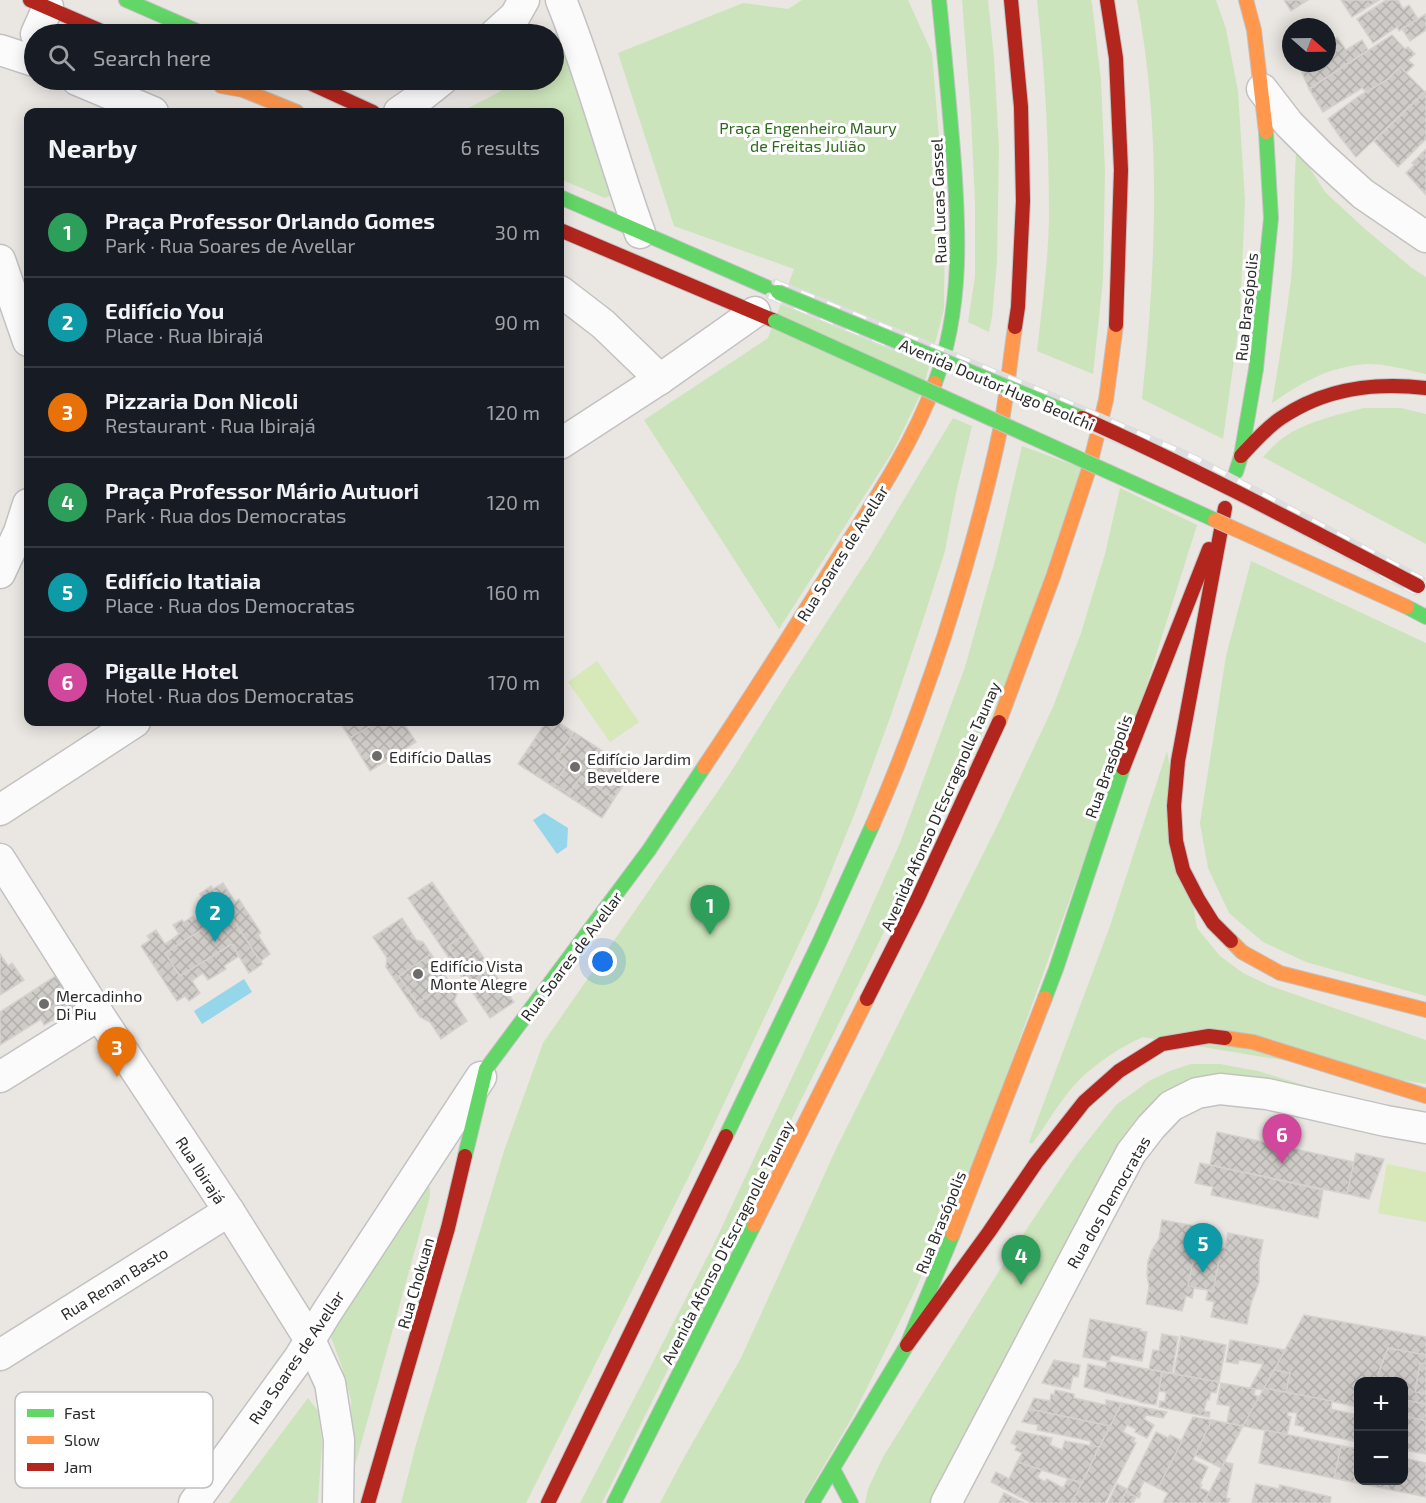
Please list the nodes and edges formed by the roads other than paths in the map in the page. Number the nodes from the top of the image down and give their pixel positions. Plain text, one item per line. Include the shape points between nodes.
1 (126, 0) edge
2 (524, 0) edge
3 (561, 0) edge
4 (939, 0) edge
5 (1011, 0) edge
6 (1107, 0) edge
7 (1246, 0) edge
8 (39, 4) edge
9 (33, 24) edge
10 (85, 24) edge
11 (181, 24) edge
12 (506, 24) edge
13 (1262, 89) junction
14 (101, 90) edge
15 (228, 90) edge
16 (243, 90) edge
17 (325, 90) edge
18 (429, 90) edge
19 (144, 108) edge
20 (266, 108) edge
21 (287, 108) edge
22 (364, 108) edge
23 (405, 108) edge
24 (564, 199) edge
25 (564, 232) edge
26 (640, 233) junction
27 (1426, 237) edge
28 (0, 260) edge
29 (564, 294) edge
30 (765, 317) junction
31 (24, 329) edge
32 (660, 379) junction
33 (1426, 388) edge
34 (930, 398) joint
35 (564, 441) edge
36 (1240, 456) junction
37 (1224, 508) junction
38 (24, 518) edge
39 (0, 573) edge
40 (1422, 588) edge
41 (1426, 617) edge
42 (129, 726) edge
43 (0, 810) edge
44 (0, 859) edge
45 (1426, 1010) edge
46 (99, 1015) junction
47 (486, 1069) junction
48 (0, 1077) edge
49 (1426, 1096) edge
50 (1426, 1128) edge
51 (229, 1211) junction
52 (310, 1340) junction
53 (906, 1345) junction
54 (0, 1355) edge
55 (833, 1469) junction
56 (213, 1477) edge
57 (205, 1488) edge
58 (194, 1503) edge
59 (338, 1503) edge
60 (368, 1503) edge
61 (548, 1503) edge
62 (614, 1503) edge
63 (812, 1503) edge
64 (850, 1503) edge
65 (946, 1503) edge

1 - 11 main road
2 - 12 street
3 - 26 street
4 - 34 main road, Rua Lucas Gassel via 957,225 956,295 948,340
5 - 61 main road via 1021,107 1023,201 1018,307 1001,425 962,581 888,790 819,943
6 - 62 main road, Avenida Afonso D'Escragnolle Taunay via 1116,58 1121,170 1116,322 1106,400 1088,472 1001,717 942,846
7 - 13 main road, Rua Brasópolis
8 - 9 street
8 - 10 main road
13 - 27 street via 1289,124 1363,194
13 - 36 main road, Rua Brasópolis via 1271,218 1256,369
14 - 19 street
15 - 20 main road
16 - 21 main road
17 - 22 main road
18 - 23 street
24 - 26 main road, Avenida Doutor Hugo Beolchi
25 - 30 main road, Avenida Doutor Hugo Beolchi
26 - 40 main road, Avenida Doutor Hugo Beolchi, bridge via 1164,456
28 - 31 street
29 - 32 street via 603,324
30 - 32 street
30 - 41 main road, Avenida Doutor Hugo Beolchi, bridge
32 - 35 street
33 - 36 main road via 1368,385 1331,392 1280,418
34 - 47 main road, Rua Soares de Avellar via 895,468 753,694 649,850
36 - 37 main road, Rua Brasópolis
37 - 45 main road via 1178,761 1175,829 1183,870 1213,924 1242,952 1280,973
37 - 53 main road, Rua Brasópolis via 1126,759 1056,969 942,1263
38 - 39 street
42 - 43 street
44 - 46 street, Rua Ibirajá
46 - 48 street
46 - 51 street, Rua Ibirajá
47 - 52 street, Rua Soares de Avellar
47 - 60 main road, Rua Chokuan via 448,1228
49 - 53 main road via 1253,1042 1209,1036 1162,1044 1119,1071 1084,1102
50 - 65 street, Rua dos Democratas via 1267,1094 1220,1089 1197,1093 1171,1106 1131,1153
51 - 52 street, Rua Ibirajá
51 - 54 street, Rua Renan Basto
52 - 56 street, Rua Soares de Avellar
52 - 59 street, Rua Ibirajá via 330,1383 339,1440
53 - 55 main road, Rua Brasópolis
55 - 63 main road, Rua Brasópolis
55 - 64 main road
57 - 58 street, Rua Soares de Avellar

